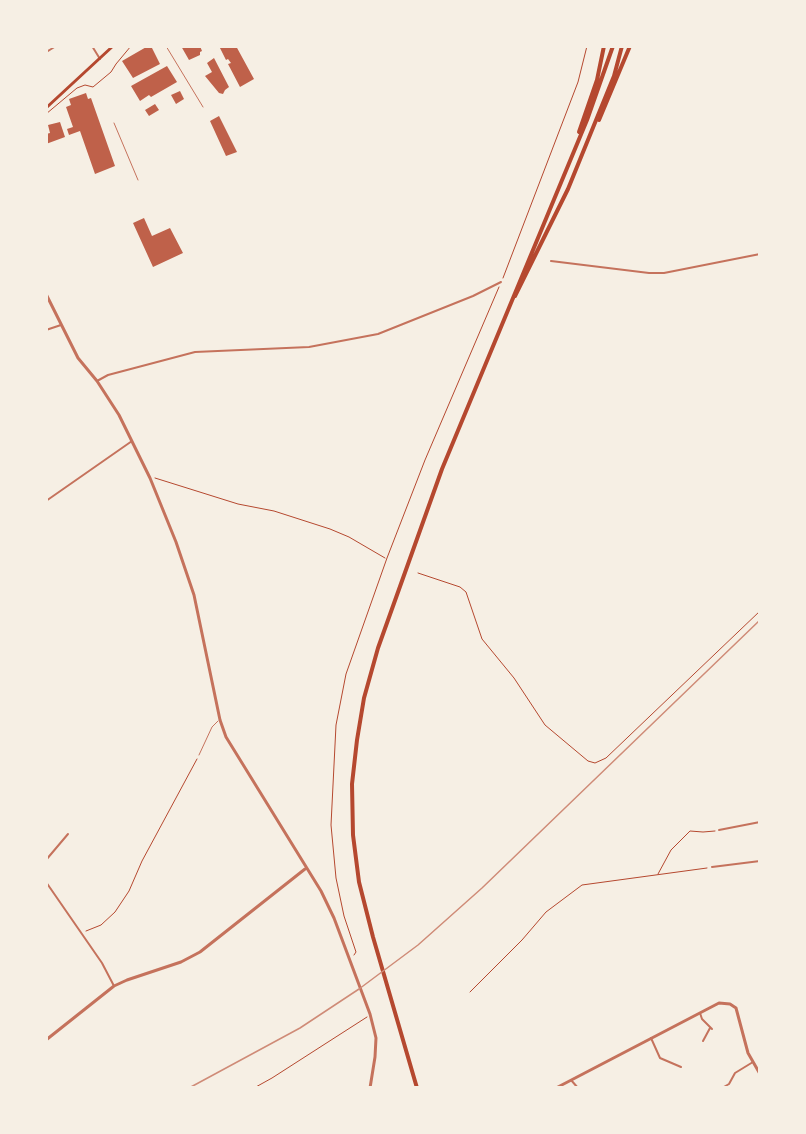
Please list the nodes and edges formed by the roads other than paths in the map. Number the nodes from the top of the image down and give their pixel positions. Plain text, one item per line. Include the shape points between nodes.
1 (56, 46) edge
2 (92, 46) edge
3 (113, 46) edge
4 (166, 46) edge
5 (604, 46) edge
6 (613, 46) edge
7 (622, 46) edge
8 (630, 46) edge
9 (46, 50) edge
10 (100, 59) junction
11 (203, 107) dead end
12 (46, 108) edge
13 (114, 123) dead end
14 (594, 125) junction
15 (573, 152) junction
16 (138, 180) dead end
17 (759, 254) edge
18 (551, 261) dead end
19 (501, 282) dead end
20 (46, 294) edge
21 (512, 302) junction
22 (61, 325) junction
23 (46, 330) edge
24 (97, 381) junction
25 (132, 441) junction
26 (46, 501) edge
27 (220, 720) junction
28 (199, 755) road end
29 (759, 822) edge
30 (719, 830) road end
31 (68, 834) dead end
32 (46, 860) edge
33 (759, 861) edge
34 (712, 867) road end
35 (305, 869) junction
36 (46, 882) edge
37 (114, 986) junction
38 (700, 1013) junction
39 (651, 1038) junction
40 (46, 1040) edge
41 (703, 1041) dead end
42 (753, 1062) junction
43 (681, 1067) dead end
44 (759, 1074) edge
45 (571, 1080) junction
46 (370, 1088) edge
47 (417, 1088) edge
48 (556, 1088) edge
49 (578, 1088) edge
50 (722, 1088) edge

1 - 9 street
2 - 10 street
3 - 10 main road
4 - 11 lane
5 - 15 highway
6 - 15 highway
7 - 14 highway
8 - 14 highway via 601,118
10 - 12 main road
13 - 16 lane
14 - 21 highway via 568,189
15 - 21 highway
17 - 18 street via 664,273
19 - 24 street via 378,334 309,347 195,352
20 - 22 street
21 - 47 highway via 442,469 378,648 364,698 352,783 359,882
22 - 23 street
22 - 24 street via 78,358
24 - 25 street
25 - 26 street
25 - 27 street via 180,551 194,594
27 - 28 lane via 212,727
27 - 35 street via 237,757
29 - 30 street
31 - 32 street
33 - 34 street
35 - 37 street via 200,952
35 - 46 street via 334,918 370,1012 376,1038
36 - 37 street
37 - 40 street
38 - 39 street
38 - 41 street via 711,1028
38 - 42 street via 719,1003 736,1008
39 - 43 street via 660,1058
39 - 45 street
42 - 44 street
42 - 50 street via 735,1073
45 - 48 street
45 - 49 street

